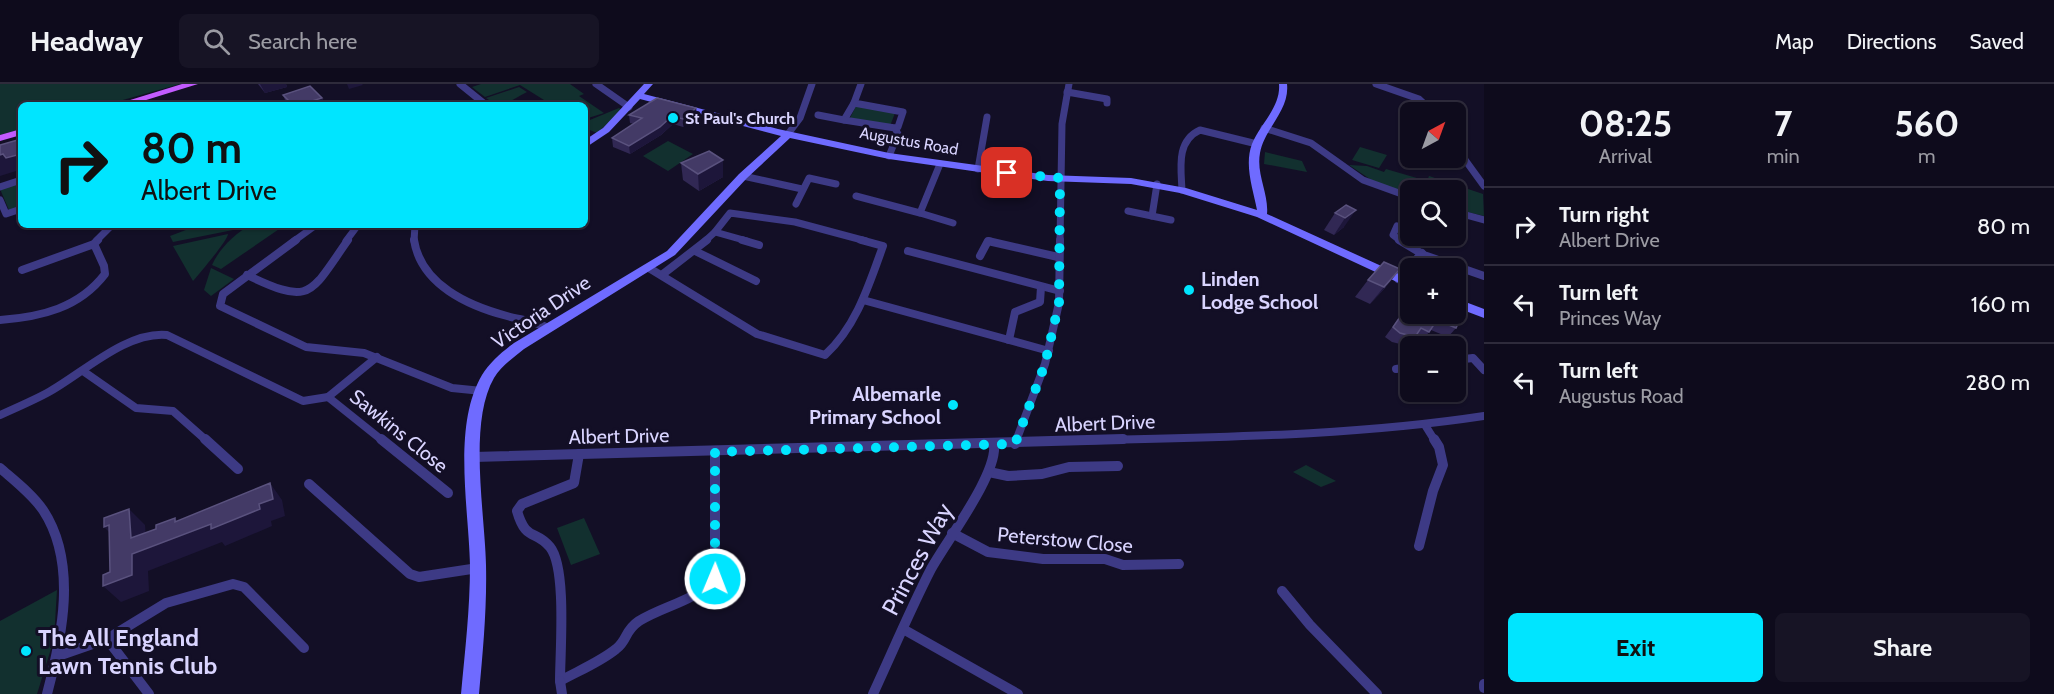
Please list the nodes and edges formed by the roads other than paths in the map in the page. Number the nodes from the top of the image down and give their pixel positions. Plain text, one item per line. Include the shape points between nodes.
1 (193, 84) edge
2 (460, 84) edge
3 (596, 84) edge
4 (648, 84) edge
5 (812, 84) edge
6 (861, 84) edge
7 (1069, 84) edge
8 (1283, 84) edge
9 (1376, 84) edge
10 (293, 92) edge
11 (1067, 92) junction
12 (640, 96) junction
13 (130, 102) edge
14 (291, 102) edge
15 (482, 102) edge
16 (1422, 102) edge
17 (854, 103) junction
18 (1107, 103) dead end
19 (629, 107) junction
20 (818, 115) dead end
21 (987, 117) dead end
22 (844, 120) junction
23 (895, 128) junction
24 (1264, 128) junction
25 (18, 133) edge
26 (788, 134) junction
27 (0, 138) edge
28 (588, 143) edge
29 (1257, 144) junction
30 (889, 156) junction
31 (1466, 161) edge
32 (940, 164) junction
33 (978, 169) junction
34 (743, 176) junction
35 (1060, 178) junction
36 (18, 181) edge
37 (836, 184) dead end
38 (1157, 184) junction
39 (1484, 186) edge
40 (0, 187) edge
41 (802, 189) junction
42 (1182, 190) junction
43 (1400, 193) edge
44 (856, 196) dead end
45 (0, 200) edge
46 (718, 202) junction
47 (796, 204) dead end
48 (18, 210) edge
49 (1128, 211) dead end
50 (730, 213) junction
51 (920, 213) junction
52 (1261, 215) junction
53 (1466, 215) edge
54 (1152, 216) junction
55 (1171, 220) dead end
56 (1484, 220) edge
57 (953, 223) dead end
58 (1397, 226) dead end
59 (109, 228) edge
60 (312, 228) edge
61 (356, 228) edge
62 (415, 228) edge
63 (715, 232) junction
64 (94, 244) junction
65 (759, 245) dead end
66 (695, 251) junction
67 (908, 251) dead end
68 (1422, 253) junction
69 (980, 256) dead end
70 (1058, 257) junction
71 (649, 268) junction
72 (22, 270) dead end
73 (663, 274) junction
74 (248, 275) junction
75 (1484, 276) edge
76 (1398, 279) joint
77 (756, 281) dead end
78 (1041, 287) junction
79 (1060, 291) junction
80 (862, 300) junction
81 (1466, 307) edge
82 (1484, 314) edge
83 (0, 320) edge
84 (548, 328) junction
85 (1009, 340) junction
86 (1049, 351) junction
87 (1484, 356) edge
88 (377, 357) junction
89 (1473, 358) junction
90 (1466, 359) edge
91 (1400, 368) edge
92 (1396, 369) dead end
93 (1484, 370) edge
94 (83, 371) junction
95 (482, 391) junction
96 (328, 397) junction
97 (0, 415) edge
98 (1484, 416) edge
99 (1425, 425) junction
100 (994, 444) junction
101 (1015, 444) junction
102 (715, 452) junction
103 (579, 454) junction
104 (474, 457) junction
105 (1118, 466) dead end
106 (0, 468) edge
107 (238, 469) dead end
108 (989, 472) junction
109 (309, 484) dead end
110 (448, 493) dead end
111 (952, 533) junction
112 (1419, 546) dead end
113 (1179, 564) dead end
114 (478, 568) junction
115 (1282, 591) dead end
116 (903, 629) junction
117 (107, 639) junction
118 (304, 648) dead end
119 (58, 656) junction
120 (561, 681) junction
121 (47, 694) edge
122 (149, 694) edge
123 (470, 694) edge
124 (562, 694) edge
125 (873, 694) edge
126 (1018, 694) edge
127 (1377, 694) edge

1 - 13 main road
2 - 15 street
3 - 19 street
4 - 12 street
5 - 26 street, Victoria Drive via 793,131
6 - 17 street
7 - 11 street
8 - 24 street via 1284,93
9 - 16 street
10 - 14 street via 297,100
11 - 18 street via 1107,99
11 - 35 street
12 - 19 street
12 - 26 street, Augustus Road
17 - 22 street
17 - 23 street via 903,112
19 - 28 street
20 - 22 street
21 - 33 street
22 - 23 street
23 - 30 street via 898,134
24 - 29 street
24 - 43 street via 1311,143 1363,180
25 - 27 main road
26 - 30 street, Augustus Road
26 - 34 street, Victoria Drive
29 - 42 street via 1194,131 1181,149
29 - 52 street via 1253,161
30 - 32 street, Augustus Road
31 - 39 street
32 - 33 street, Augustus Road
32 - 51 street
33 - 35 street, Augustus Road
34 - 41 street
34 - 46 street, Victoria Drive
35 - 38 street, Augustus Road
35 - 70 street
36 - 40 street
37 - 41 street via 809,178
38 - 42 street, Augustus Road
38 - 54 street
41 - 47 street
42 - 52 street, Augustus Road
44 - 51 street
45 - 48 street via 6,214
46 - 50 street
46 - 71 street, Victoria Drive via 681,243
49 - 54 street
50 - 63 street
50 - 80 street via 795,222 883,246
51 - 57 street
52 - 76 street, Augustus Road
53 - 56 street
54 - 55 street
58 - 68 street via 1393,235
59 - 64 street
60 - 74 street
61 - 74 street via 308,291 291,295
62 - 84 street via 418,256 445,289 483,309
63 - 65 street
63 - 66 street
64 - 72 street
64 - 83 street via 105,274 90,291 55,311
66 - 73 street
66 - 77 street
67 - 78 street
68 - 75 street
68 - 76 street
69 - 70 street via 988,241
70 - 79 street
71 - 73 street
71 - 84 street, Victoria Drive
73 - 80 street via 757,334 825,355 835,348
74 - 88 street via 224,294 220,306 306,347
78 - 79 street
78 - 85 street via 1040,302 1015,312
79 - 86 street
80 - 85 street
81 - 82 street
84 - 95 street, Victoria Drive via 507,354 487,378
85 - 86 street
86 - 101 street
87 - 89 street
88 - 95 street via 452,388
88 - 96 street
89 - 90 street
89 - 93 street
91 - 92 street
94 - 96 street via 133,340 168,335 303,401
94 - 97 street
94 - 107 street via 136,408 173,411
95 - 104 street, Victoria Drive via 474,423
96 - 110 street, Sawkins Close
98 - 99 street, Albert Drive
99 - 101 street, Albert Drive via 1325,434
99 - 112 street via 1439,447 1443,465
100 - 101 street, Albert Drive
100 - 102 street, Albert Drive
100 - 108 street, Princes Way
102 - 103 street, Albert Drive
102 - 120 street via 715,579 702,592 641,620 628,629 614,651
103 - 104 street, Albert Drive
103 - 120 street via 574,483 522,504 517,511 522,528 550,547 558,564
104 - 114 street, Victoria Drive
105 - 108 street via 1070,467 1008,476
106 - 119 street via 44,511 59,547 64,579
108 - 111 street, Princes Way
109 - 114 street via 410,574 419,577
111 - 113 street, Peterstow Close via 988,552 1043,559 1105,559 1123,565
111 - 116 street, Princes Way
114 - 123 street, Victoria Drive
115 - 127 street
116 - 125 street, Princes Way
116 - 126 street
117 - 118 street via 166,603 233,584 244,587
117 - 119 street
117 - 122 street
119 - 121 street
120 - 124 street

